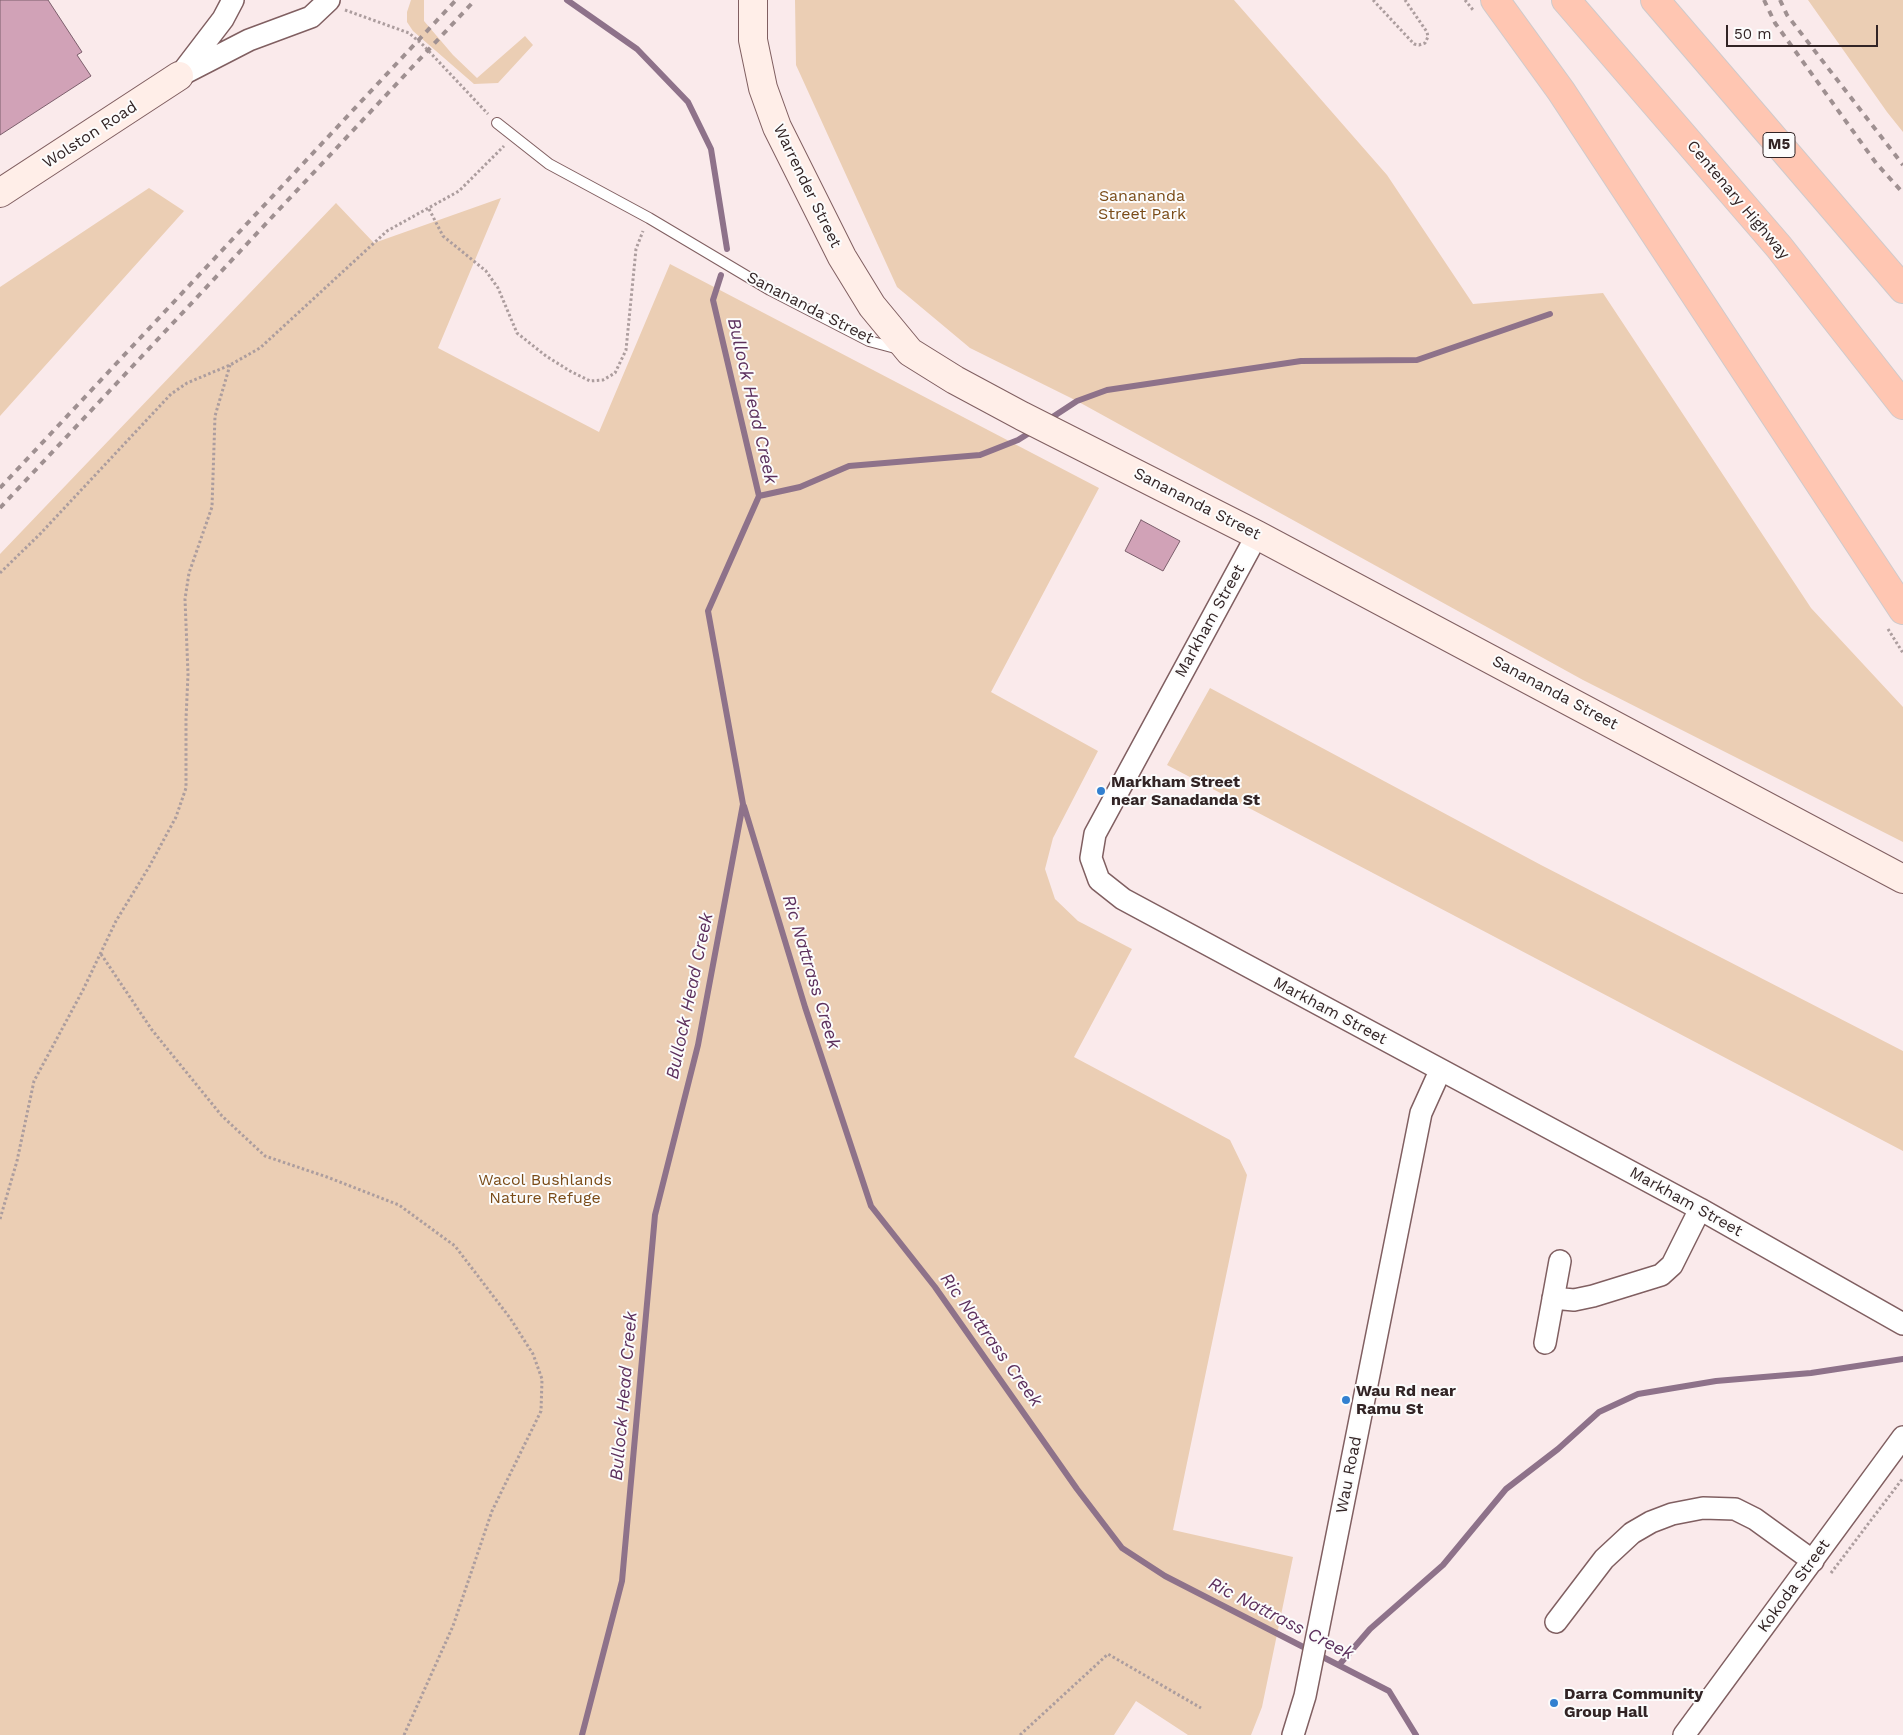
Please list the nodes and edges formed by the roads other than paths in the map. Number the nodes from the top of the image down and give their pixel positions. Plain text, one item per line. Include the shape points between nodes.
1 (233, 0) edge
2 (329, 0) edge
3 (753, 0) edge
4 (1494, 0) edge
5 (1566, 0) edge
6 (1654, 0) edge
7 (179, 76) junction
8 (497, 123) road end
9 (0, 193) edge
10 (1903, 289) edge
11 (910, 352) junction
12 (1903, 405) edge
13 (1257, 535) junction
14 (1903, 610) edge
15 (1903, 878) edge
16 (1440, 1070) junction
17 (1700, 1209) junction
18 (1560, 1261) dead end
19 (1553, 1298) junction
20 (1903, 1324) edge
21 (1545, 1343) dead end
22 (1903, 1437) edge
23 (1813, 1560) junction
24 (1556, 1622) dead end
25 (1293, 1735) edge
26 (1684, 1735) edge

1 - 7 street, Wolston Road via 223,19
2 - 7 street, Wolston Road via 311,17 249,40
3 - 11 street, Warrender Street via 753,40 763,88 777,127 842,257 872,306
4 - 14 highway via 1561,91
5 - 12 highway, Centenary Highway via 1779,247
6 - 10 highway, M5
7 - 9 street, Wolston Road
8 - 11 lane, Sanananda Street via 549,164 649,218 770,290 869,341
11 - 13 street, Sanananda Street via 1022,416
13 - 15 street, Sanananda Street
13 - 16 street, Markham Street via 1095,834 1091,858 1099,880 1123,899
16 - 17 street, Markham Street
16 - 25 street, Wau Road via 1421,1113 1305,1696
17 - 19 street via 1672,1265 1661,1275 1593,1296 1574,1300
17 - 20 street, Markham Street
18 - 19 street
19 - 21 street
22 - 23 street, Kokoda Street
23 - 24 street via 1735,1509 1703,1508 1672,1514 1632,1533 1604,1558
23 - 26 street, Kokoda Street

